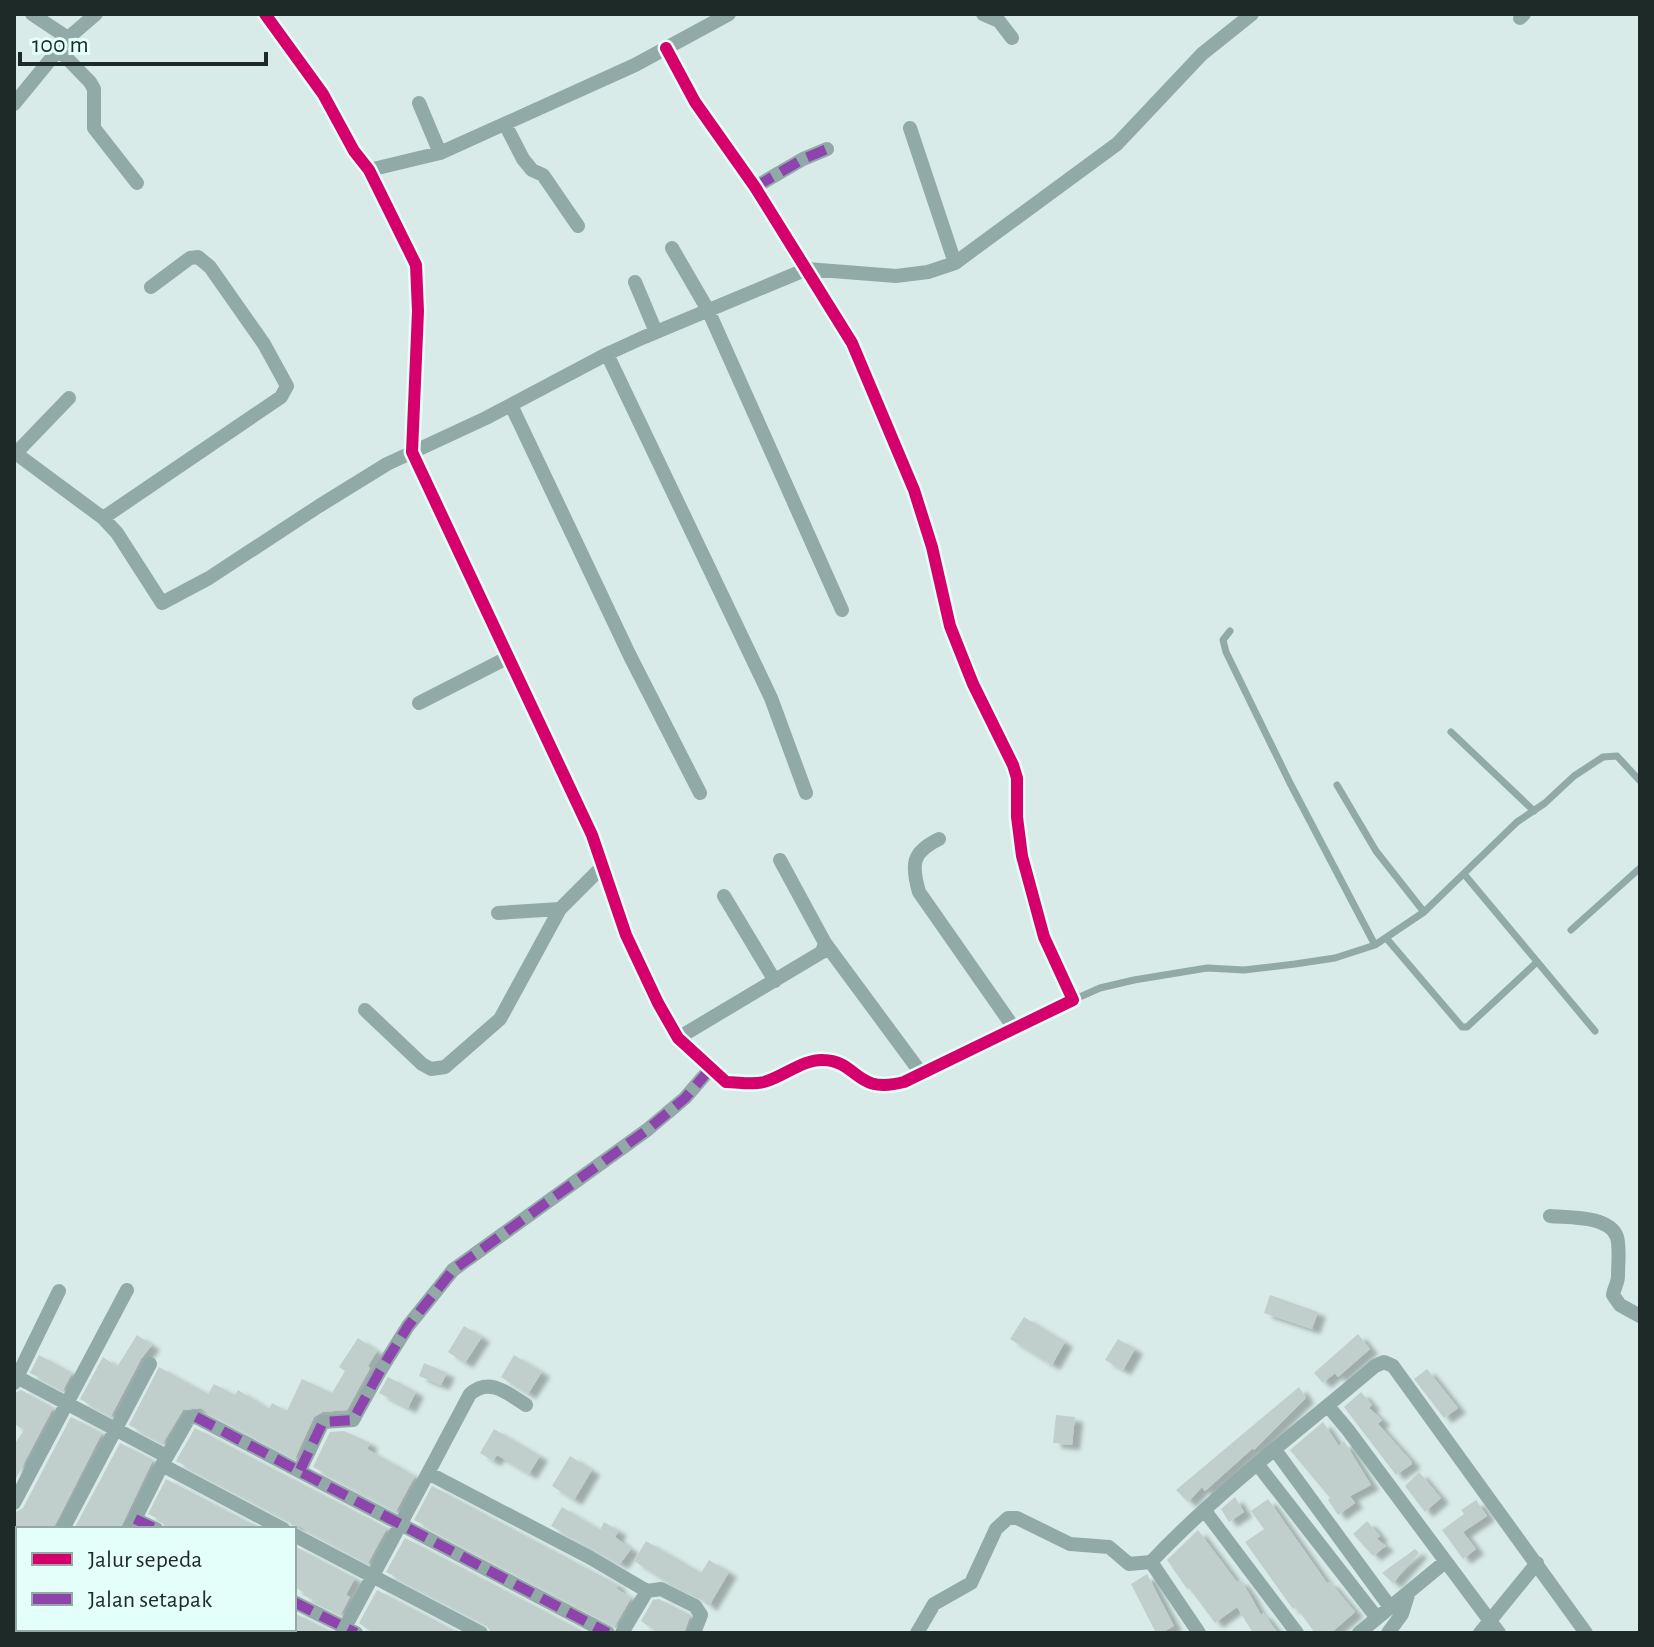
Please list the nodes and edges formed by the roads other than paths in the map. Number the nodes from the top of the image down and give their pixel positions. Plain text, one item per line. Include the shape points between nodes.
1 (32, 14) edge
2 (96, 14) edge
3 (265, 14) edge
4 (729, 14) edge
5 (983, 14) edge
6 (1252, 14) edge
7 (1012, 38) dead end
8 (63, 44) junction
9 (666, 48) junction
10 (419, 103) dead end
11 (14, 104) edge
12 (505, 124) junction
13 (910, 128) dead end
14 (827, 149) dead end
15 (440, 153) junction
16 (369, 170) junction
17 (137, 183) dead end
18 (755, 187) junction
19 (578, 226) dead end
20 (672, 248) dead end
21 (955, 263) junction
22 (807, 269) junction
23 (635, 282) dead end
24 (151, 287) dead end
25 (708, 310) junction
26 (656, 332) junction
27 (607, 354) junction
28 (69, 398) dead end
29 (511, 405) junction
30 (15, 452) edge
31 (412, 452) junction
32 (103, 518) junction
33 (842, 610) dead end
34 (1230, 631) dead end
35 (509, 657) junction
36 (419, 703) dead end
37 (1451, 732) dead end
38 (1640, 781) edge
39 (1337, 785) dead end
40 (700, 793) dead end
41 (806, 793) dead end
42 (1534, 811) junction
43 (939, 839) dead end
44 (780, 860) dead end
45 (601, 868) junction
46 (1640, 868) edge
47 (1464, 874) junction
48 (724, 896) dead end
49 (560, 909) junction
50 (1424, 912) junction
51 (498, 913) dead end
52 (1571, 930) dead end
53 (1387, 939) junction
54 (825, 943) junction
55 (1375, 945) junction
56 (1537, 962) junction
57 (775, 981) junction
58 (1073, 1000) junction
59 (365, 1010) dead end
60 (1014, 1028) junction
61 (1595, 1031) dead end
62 (678, 1038) junction
63 (710, 1069) junction
64 (921, 1073) junction
65 (1550, 1216) dead end
66 (127, 1290) dead end
67 (59, 1291) dead end
68 (1640, 1316) edge
69 (150, 1364) dead end
70 (16, 1380) edge
71 (68, 1403) junction
72 (526, 1405) dead end
73 (1328, 1406) junction
74 (117, 1429) junction
75 (1275, 1450) junction
76 (164, 1460) junction
77 (1258, 1465) junction
78 (300, 1470) junction
79 (428, 1473) junction
80 (14, 1503) edge
81 (1205, 1511) junction
82 (400, 1523) junction
83 (133, 1524) edge
84 (64, 1527) edge
85 (280, 1527) edge
86 (296, 1536) edge
87 (1151, 1562) junction
88 (1445, 1562) junction
89 (1537, 1563) junction
90 (372, 1576) junction
91 (647, 1591) junction
92 (1408, 1595) junction
93 (296, 1603) edge
94 (1390, 1607) junction
95 (1377, 1618) junction
96 (1494, 1627) edge
97 (348, 1631) edge
98 (481, 1633) edge
99 (608, 1633) edge
100 (622, 1633) edge
101 (694, 1633) edge
102 (917, 1633) edge
103 (1199, 1633) edge
104 (1297, 1633) edge
105 (1359, 1633) edge
106 (1388, 1633) edge
107 (1480, 1633) edge
108 (1586, 1633) edge

1 - 8 street
2 - 8 street
3 - 16 street
4 - 9 street
5 - 7 street via 999,21
6 - 21 street via 1202,54 1117,144
8 - 11 street
8 - 17 street via 94,89 94,128
9 - 12 street
9 - 18 street via 695,102
10 - 15 street
12 - 15 street
12 - 19 street via 523,159 543,175
13 - 21 street
14 - 18 street
15 - 16 street
16 - 31 street via 416,265
18 - 22 street
20 - 25 street
21 - 22 street via 896,276
22 - 25 street
22 - 58 street via 852,343 914,490 950,626 1013,765 1022,856 1044,937
23 - 26 street
24 - 32 street via 198,257 264,344 287,386 281,397
25 - 26 street
25 - 33 street
26 - 27 street
27 - 29 street
27 - 41 street via 771,698
28 - 30 street
29 - 31 street
29 - 40 street
30 - 32 street
31 - 32 street via 162,603
31 - 35 street
34 - 55 lane via 1223,640 1226,652
35 - 36 street
35 - 45 street via 592,835
37 - 42 lane
38 - 42 lane via 1623,760 1607,756
39 - 50 lane via 1376,851
42 - 47 lane
43 - 60 street via 918,854 919,892
44 - 54 street
45 - 49 street
45 - 62 street via 632,949
46 - 52 lane
47 - 50 lane
47 - 56 lane
48 - 57 street
49 - 51 street
49 - 59 street via 500,1019 445,1067 422,1064
50 - 53 lane
53 - 55 lane
53 - 56 lane via 1464,1027
54 - 57 street via 822,952
54 - 64 street
55 - 58 lane via 1295,964 1207,968 1134,980
56 - 61 lane
57 - 62 street
58 - 60 street
60 - 64 street
62 - 63 street
63 - 64 street via 726,1082 750,1084 817,1060 838,1063 879,1086
63 - 78 street via 647,1130 453,1270 408,1326 357,1415 347,1422 323,1422
65 - 68 street via 1593,1221 1614,1232 1618,1280 1613,1295
66 - 71 street
67 - 70 street
69 - 74 street
70 - 71 street
71 - 74 street
71 - 80 street
72 - 79 street via 498,1387 478,1387
73 - 75 street
73 - 88 street
73 - 89 street via 1375,1366 1393,1366
74 - 76 street
74 - 84 street
75 - 77 street
75 - 94 street
76 - 78 street via 194,1417
76 - 83 street
76 - 85 street
77 - 81 street
77 - 95 street
78 - 82 street
79 - 82 street
79 - 91 street
81 - 87 street
81 - 104 street
82 - 90 street
82 - 99 street
86 - 90 street
87 - 102 street via 1129,1564 1107,1546 1070,1544 1008,1518 996,1529 971,1583 934,1604
87 - 103 street
88 - 92 street
88 - 96 street
89 - 96 street
89 - 108 street
90 - 97 street
90 - 98 street
91 - 100 street
91 - 101 street via 661,1589 698,1608 701,1619
92 - 94 street
92 - 106 street
93 - 97 street
94 - 95 street
95 - 105 street
96 - 107 street

